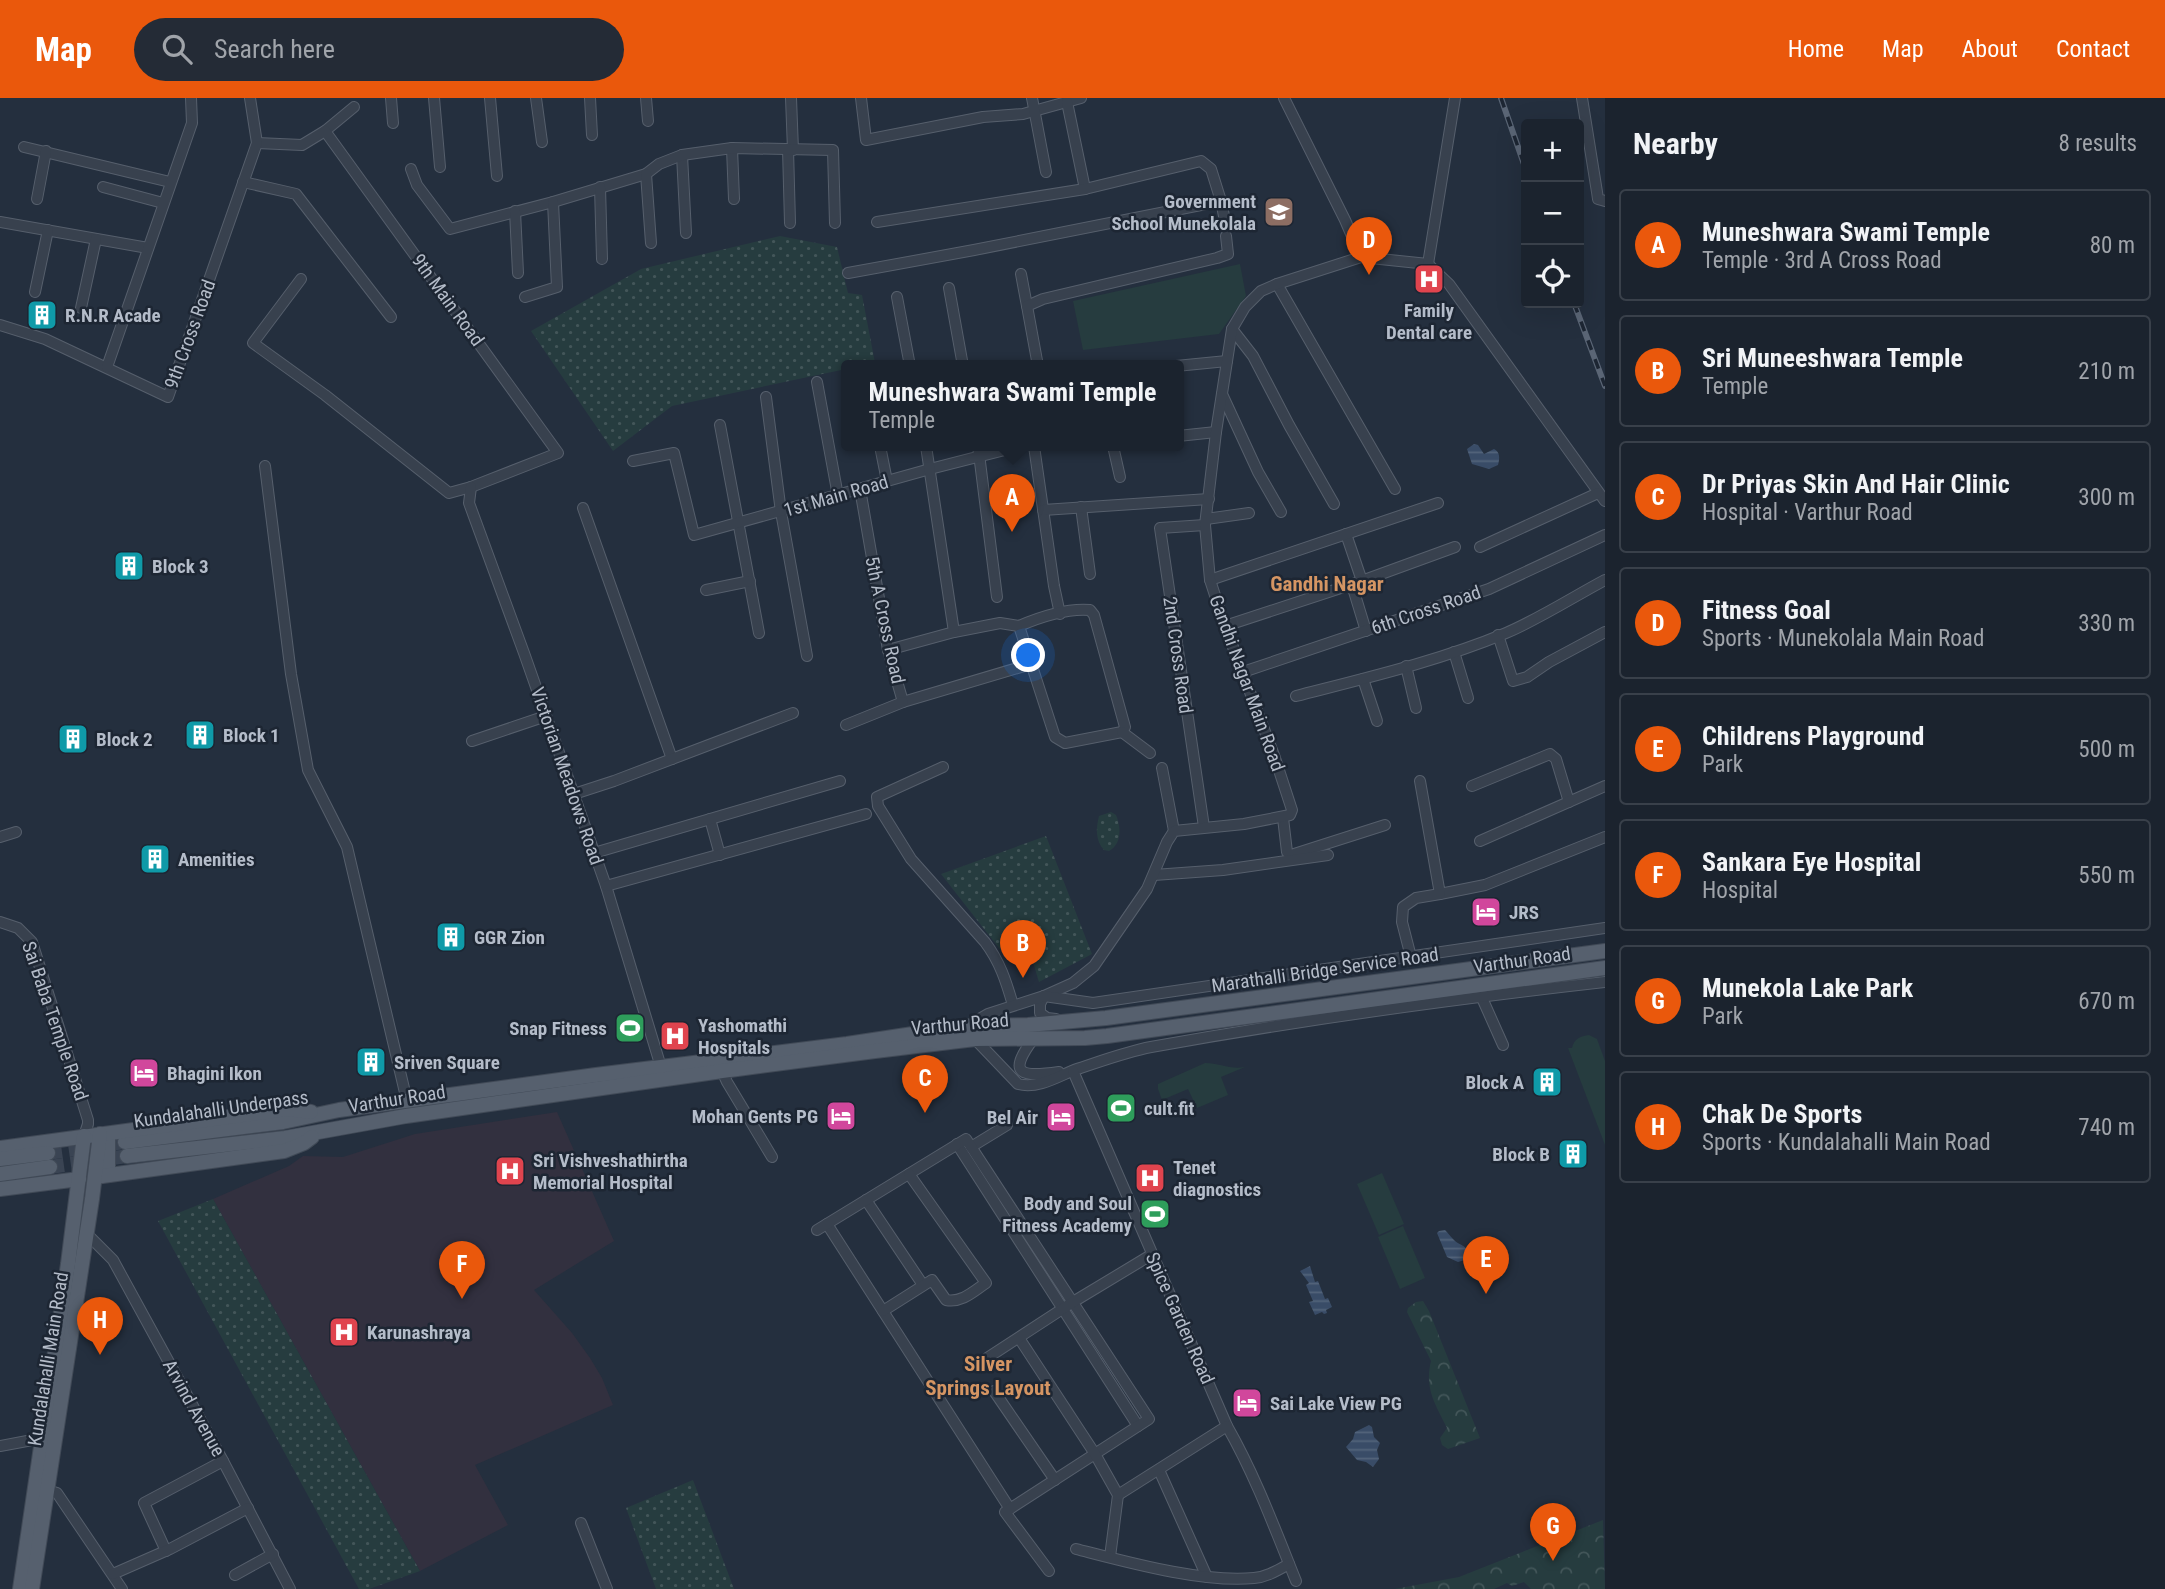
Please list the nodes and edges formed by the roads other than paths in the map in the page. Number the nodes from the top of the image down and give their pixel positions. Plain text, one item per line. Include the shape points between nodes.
1 (191, 98) edge
2 (250, 98) edge
3 (391, 98) edge
4 (434, 98) edge
5 (490, 98) edge
6 (536, 98) edge
7 (590, 98) edge
8 (646, 98) edge
9 (791, 98) edge
10 (861, 98) edge
11 (1032, 98) edge
12 (1284, 98) edge
13 (1290, 98) edge
14 (1455, 98) edge
15 (1582, 98) edge
16 (1073, 100) edge
17 (354, 107) dead end
18 (1033, 111) junction
19 (1583, 119) edge
20 (648, 121) dead end
21 (393, 123) dead end
22 (325, 131) junction
23 (592, 135) dead end
24 (1584, 137) edge
25 (257, 142) junction
26 (542, 142) dead end
27 (24, 147) dead end
28 (732, 148) junction
29 (790, 149) junction
30 (46, 151) junction
31 (682, 155) junction
32 (440, 167) dead end
33 (411, 169) dead end
34 (1046, 172) dead end
35 (646, 174) junction
36 (497, 176) dead end
37 (170, 182) junction
38 (243, 182) junction
39 (103, 187) dead end
40 (600, 187) junction
41 (1085, 189) junction
42 (37, 198) dead end
43 (734, 199) dead end
44 (1221, 201) junction
45 (1605, 201) edge
46 (553, 202) junction
47 (163, 203) junction
48 (514, 211) junction
49 (1224, 216) dead end
50 (877, 222) dead end
51 (0, 223) edge
52 (790, 223) dead end
53 (835, 223) dead end
54 (48, 230) junction
55 (686, 233) dead end
56 (1226, 236) dead end
57 (96, 239) junction
58 (651, 243) dead end
59 (148, 248) junction
60 (1361, 257) junction
61 (602, 259) dead end
62 (1428, 264) junction
63 (518, 273) dead end
64 (848, 273) dead end
65 (1021, 274) dead end
66 (301, 279) dead end
67 (1277, 284) junction
68 (949, 288) dead end
69 (36, 292) dead end
70 (525, 297) dead end
71 (897, 297) dead end
72 (1027, 306) junction
73 (81, 308) dead end
74 (391, 317) dead end
75 (0, 325) edge
76 (1232, 329) junction
77 (909, 360) edge
78 (962, 360) edge
79 (1037, 360) edge
80 (1227, 361) junction
81 (1184, 365) edge
82 (107, 367) junction
83 (817, 382) dead end
84 (1222, 394) junction
85 (766, 397) dead end
86 (720, 425) dead end
87 (1216, 432) junction
88 (1184, 435) edge
89 (881, 451) edge
90 (927, 451) edge
91 (979, 451) edge
92 (1035, 451) edge
93 (1114, 451) edge
94 (633, 461) dead end
95 (265, 466) dead end
96 (930, 469) junction
97 (1119, 477) dead end
98 (887, 481) junction
99 (471, 487) junction
100 (860, 489) junction
101 (1395, 489) dead end
102 (838, 496) junction
103 (1602, 497) edge
104 (1209, 499) junction
105 (1438, 503) dead end
106 (1334, 504) dead end
107 (1082, 507) junction
108 (583, 508) dead end
109 (1043, 510) junction
110 (781, 512) junction
111 (1281, 512) dead end
112 (1250, 513) dead end
113 (739, 522) junction
114 (1206, 522) junction
115 (1346, 534) junction
116 (1605, 535) edge
117 (1455, 547) dead end
118 (1480, 547) dead end
119 (1090, 574) dead end
120 (1210, 580) junction
121 (1605, 580) edge
122 (750, 581) junction
123 (1357, 583) junction
124 (706, 590) dead end
125 (997, 597) dead end
126 (1060, 614) junction
127 (1019, 626) junction
128 (1225, 626) junction
129 (1366, 631) junction
130 (954, 632) junction
131 (1605, 632) edge
132 (759, 633) dead end
133 (1498, 635) junction
134 (888, 650) junction
135 (1454, 652) junction
136 (807, 656) dead end
137 (1031, 664) junction
138 (1406, 666) junction
139 (1243, 672) junction
140 (1363, 678) junction
141 (1296, 695) dead end
142 (1468, 698) dead end
143 (903, 702) junction
144 (1416, 708) dead end
145 (793, 713) dead end
146 (546, 716) junction
147 (1377, 721) dead end
148 (846, 725) dead end
149 (1122, 732) junction
150 (472, 741) dead end
151 (1150, 753) dead end
152 (672, 759) junction
153 (943, 767) dead end
154 (1162, 768) dead end
155 (840, 781) dead end
156 (1420, 781) dead end
157 (1472, 786) dead end
158 (1605, 786) edge
159 (574, 794) junction
160 (1569, 802) junction
161 (866, 814) dead end
162 (1283, 818) junction
163 (710, 819) junction
164 (1385, 825) dead end
165 (1204, 827) junction
166 (1174, 831) junction
167 (16, 832) dead end
168 (0, 837) edge
169 (1605, 837) edge
170 (1480, 841) dead end
171 (594, 853) junction
172 (720, 855) junction
173 (1328, 855) dead end
174 (1154, 875) junction
175 (606, 886) junction
176 (1440, 894) junction
177 (0, 922) edge
178 (1605, 928) edge
179 (1605, 951) edge
180 (1410, 957) junction
181 (1605, 968) edge
182 (1605, 982) edge
183 (1044, 996) junction
184 (1482, 998) junction
185 (1013, 1005) junction
186 (1066, 1022) junction
187 (966, 1026) junction
188 (1034, 1038) junction
189 (975, 1039) junction
190 (1503, 1045) dead end
191 (661, 1068) junction
192 (722, 1071) junction
193 (1073, 1071) junction
194 (407, 1101) junction
195 (322, 1114) junction
196 (1007, 1125) dead end
197 (86, 1130) junction
198 (319, 1132) junction
199 (104, 1134) junction
200 (965, 1143) junction
201 (0, 1148) edge
202 (772, 1157) dead end
203 (0, 1159) edge
204 (0, 1174) edge
205 (909, 1174) junction
206 (102, 1176) junction
207 (79, 1179) junction
208 (0, 1189) edge
209 (866, 1200) junction
210 (87, 1234) junction
211 (1152, 1255) junction
212 (923, 1285) junction
213 (1069, 1305) junction
214 (883, 1311) junction
215 (1019, 1338) junction
216 (981, 1362) dead end
217 (994, 1391) dead end
218 (1138, 1426) junction
219 (1227, 1426) junction
220 (43, 1438) junction
221 (0, 1446) edge
222 (1095, 1454) junction
223 (223, 1461) junction
224 (1159, 1471) junction
225 (1055, 1480) junction
226 (47, 1490) junction
227 (1118, 1495) junction
228 (248, 1508) junction
229 (1010, 1509) junction
230 (581, 1523) dead end
231 (1076, 1549) dead end
232 (166, 1551) junction
233 (273, 1554) junction
234 (1110, 1557) junction
235 (1289, 1564) junction
236 (1049, 1571) dead end
237 (113, 1574) junction
238 (235, 1575) dead end
239 (1208, 1577) junction
240 (1296, 1581) dead end
241 (20, 1589) edge
242 (32, 1589) edge
243 (122, 1589) edge
244 (290, 1589) edge
245 (607, 1589) edge

1 - 37 street via 192,123
2 - 25 street, 9th Cross Road
3 - 21 street
4 - 32 street
5 - 36 street
6 - 26 street
7 - 23 street
8 - 20 street
9 - 29 street
10 - 18 street via 866,140
11 - 18 street
12 - 13 street
12 - 60 street
14 - 62 street
15 - 19 street
16 - 18 street
16 - 41 street
17 - 22 street
18 - 34 street
22 - 25 street via 302,145
22 - 99 street, 9th Main Road via 558,453
24 - 45 street via 1598,199
25 - 38 street, 9th Cross Road
27 - 30 street
28 - 29 street
28 - 31 street
28 - 43 street
29 - 52 street
29 - 53 street via 833,149
30 - 37 street
30 - 42 street
31 - 35 street
31 - 55 street
33 - 48 street via 450,229
35 - 40 street
35 - 58 street
37 - 47 street
38 - 74 street via 296,194
38 - 82 street, 9th Cross Road via 168,397
39 - 47 street
40 - 46 street
40 - 61 street
41 - 44 street via 1201,161 1211,169
41 - 50 street
44 - 49 street
44 - 64 street
46 - 48 street
46 - 70 street via 557,287
47 - 59 street
48 - 63 street
51 - 54 street
54 - 57 street
54 - 69 street
56 - 72 street via 1228,254 1217,258
57 - 59 street
57 - 73 street
59 - 82 street
60 - 62 street
60 - 67 street, Gandhi Nagar Main Road
62 - 103 street via 1449,284
65 - 72 street
66 - 99 street via 253,343 449,493
67 - 76 street, Gandhi Nagar Main Road via 1261,291
67 - 101 street
68 - 78 street
71 - 77 street
72 - 79 street
75 - 82 street, 9th Cross Road
76 - 80 street, Gandhi Nagar Main Road
76 - 106 street via 1253,356
80 - 81 street
80 - 84 street, Gandhi Nagar Main Road
83 - 102 street
84 - 87 street, Gandhi Nagar Main Road
84 - 111 street
85 - 110 street
86 - 113 street
87 - 88 street
87 - 104 street, Gandhi Nagar Main Road
89 - 98 street
90 - 96 street
91 - 96 street, 1st Main Road
91 - 125 street
92 - 109 street
93 - 97 street
94 - 113 street, 1st Main Road via 674,453 694,535
95 - 194 street via 308,769 347,848
96 - 98 street, 1st Main Road
96 - 130 street
98 - 100 street, 1st Main Road
99 - 146 street, Victorian Meadows Road via 469,503
100 - 102 street, 1st Main Road
100 - 134 street, 5th A Cross Road
102 - 110 street, 1st Main Road
103 - 118 street
104 - 107 street
104 - 114 street, Gandhi Nagar Main Road
105 - 115 street
107 - 109 street
107 - 119 street
108 - 152 street
109 - 126 street
110 - 113 street, 1st Main Road
110 - 136 street
112 - 114 street
113 - 122 street
114 - 120 street, Gandhi Nagar Main Road
114 - 165 street, 2nd Cross Road via 1160,528
115 - 120 street
115 - 123 street
116 - 129 street, 6th Cross Road via 1489,589
117 - 123 street
120 - 128 street, Gandhi Nagar Main Road
121 - 133 street
122 - 124 street
122 - 132 street
123 - 128 street
123 - 129 street
126 - 127 street
126 - 149 street via 1081,609 1094,615 1125,727
127 - 130 street via 1000,623
127 - 137 street
128 - 139 street, Gandhi Nagar Main Road
129 - 139 street, 6th Cross Road
130 - 134 street
131 - 133 street via 1513,681
133 - 135 street
134 - 143 street, 5th A Cross Road
135 - 138 street
135 - 142 street
137 - 143 street, 5th A Cross Road
137 - 149 street via 1055,737 1065,743
138 - 140 street
138 - 144 street
139 - 162 street, Gandhi Nagar Main Road via 1292,810
140 - 141 street
140 - 147 street
143 - 148 street
145 - 152 street
146 - 150 street
146 - 159 street, Victorian Meadows Road
149 - 151 street
152 - 159 street
153 - 185 street via 877,797 878,806 911,859 996,956
154 - 166 street
155 - 163 street
156 - 176 street
157 - 160 street via 1550,754 1556,759
158 - 160 street
159 - 171 street, Victorian Meadows Road
160 - 170 street
161 - 172 street
162 - 164 street via 1291,855
162 - 165 street
163 - 171 street
163 - 172 street
165 - 166 street
166 - 174 street
167 - 168 street
169 - 176 street via 1485,885
171 - 175 street, Victorian Meadows Road
172 - 175 street
173 - 174 street
174 - 183 street via 1094,966 1073,983
175 - 191 street, Victorian Meadows Road
176 - 180 street via 1416,898 1403,906
177 - 197 street, Sai Baba Temple Road via 18,928 32,942
178 - 180 street, Marathalli Bridge Service Road
179 - 186 main road, Varthur Road
180 - 183 street, Marathalli Bridge Service Road via 1093,1003
181 - 188 main road, Varthur Road via 1107,1036
182 - 184 street
183 - 185 street, Marathalli Bridge Service Road
183 - 186 street via 1040,1013
184 - 190 street
184 - 193 street via 1142,1049
185 - 187 street, Marathalli Bridge Service Road
186 - 187 main road, Varthur Road
187 - 191 main road, Varthur Road
188 - 189 main road, Varthur Road
188 - 193 street via 1020,1059 1025,1074
189 - 192 main road, Varthur Road
189 - 193 street via 1022,1085
191 - 194 main road, Varthur Road
192 - 198 main road, Varthur Road
192 - 202 street
193 - 211 street, Spice Garden Road
194 - 195 main road, Varthur Road
195 - 198 main road, Kundalahalli Underpass via 126,1149
195 - 199 main road via 287,1110
196 - 200 street
197 - 199 main road
197 - 201 main road
197 - 207 main road, Kundalahalli Main Road
198 - 206 main road via 284,1152
199 - 206 main road, Kundalahalli Main Road
200 - 205 street
200 - 213 street
203 - 204 main road via 49,1160
205 - 209 street
205 - 212 street via 986,1283 954,1302 946,1300 932,1280
206 - 210 main road, Kundalahalli Main Road
207 - 208 main road
207 - 220 main road, Kundalahalli Main Road
209 - 212 street
209 - 214 street via 822,1227
210 - 223 street, Arvind Avenue via 113,1260
210 - 226 main road, Kundalahalli Main Road
211 - 213 street
211 - 219 street, Spice Garden Road
212 - 214 street
213 - 215 street
213 - 218 street
213 - 218 street via 1149,1419
214 - 229 street
215 - 216 street
215 - 222 street
217 - 225 street
218 - 222 street
219 - 224 street
219 - 235 street, Spice Garden Road
220 - 221 street
220 - 241 main road, Kundalahalli Main Road
222 - 225 street
222 - 227 street
223 - 228 street, Arvind Avenue
223 - 232 street via 144,1503
224 - 227 street
224 - 239 street
225 - 229 street
226 - 237 street via 57,1493
226 - 242 main road, Kundalahalli Main Road
227 - 234 street
228 - 232 street
228 - 233 street, Arvind Avenue
229 - 236 street via 1005,1512
230 - 245 street
231 - 234 street
232 - 237 street
233 - 238 street
233 - 244 street, Arvind Avenue
234 - 239 street
235 - 239 street via 1255,1578
235 - 240 street, Spice Garden Road
237 - 243 street

